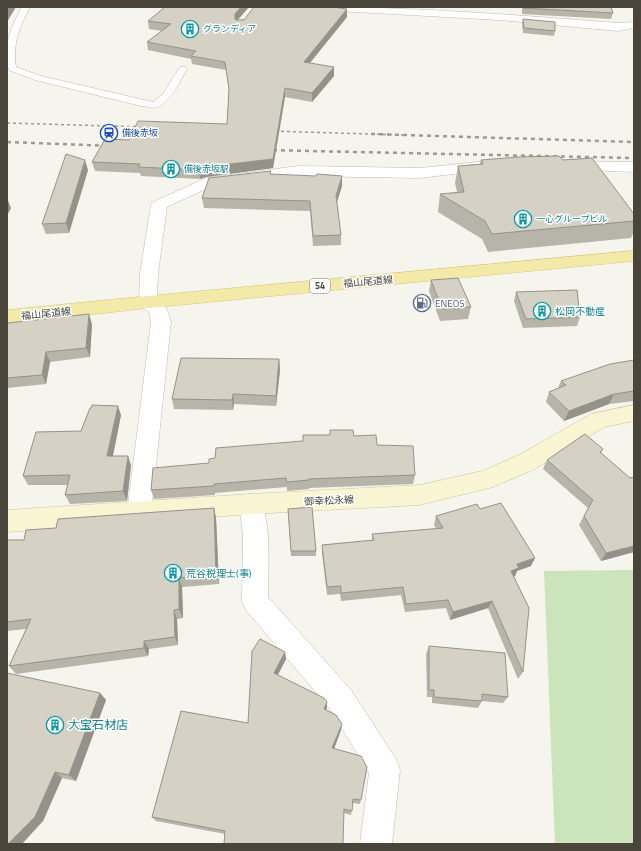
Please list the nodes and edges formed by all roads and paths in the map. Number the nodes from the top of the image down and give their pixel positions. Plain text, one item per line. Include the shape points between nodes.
1 (26, 7) edge
2 (320, 7) edge
3 (634, 26) edge
4 (183, 69) dead end
5 (505, 165) edge
6 (550, 165) edge
7 (634, 167) edge
8 (634, 256) edge
9 (148, 302) junction
10 (7, 318) edge
11 (634, 413) edge
12 (251, 504) junction
13 (139, 513) junction
14 (7, 521) edge
15 (376, 844) edge

1 - 4 lane via 11,38 9,57 12,68 38,78 155,105 166,96
2 - 3 street
5 - 9 street via 420,173 299,171 206,183 159,205 149,273
6 - 7 street
8 - 9 main road, 福山尾道線 / 54
9 - 10 main road, 福山尾道線 / 54
9 - 13 street via 158,309 161,322
11 - 12 main road, 御幸松永線 via 599,420 527,462 485,480 420,495
12 - 13 main road, 御幸松永線
12 - 15 street via 255,535 255,602 340,700 385,770
13 - 14 main road, 御幸松永線

